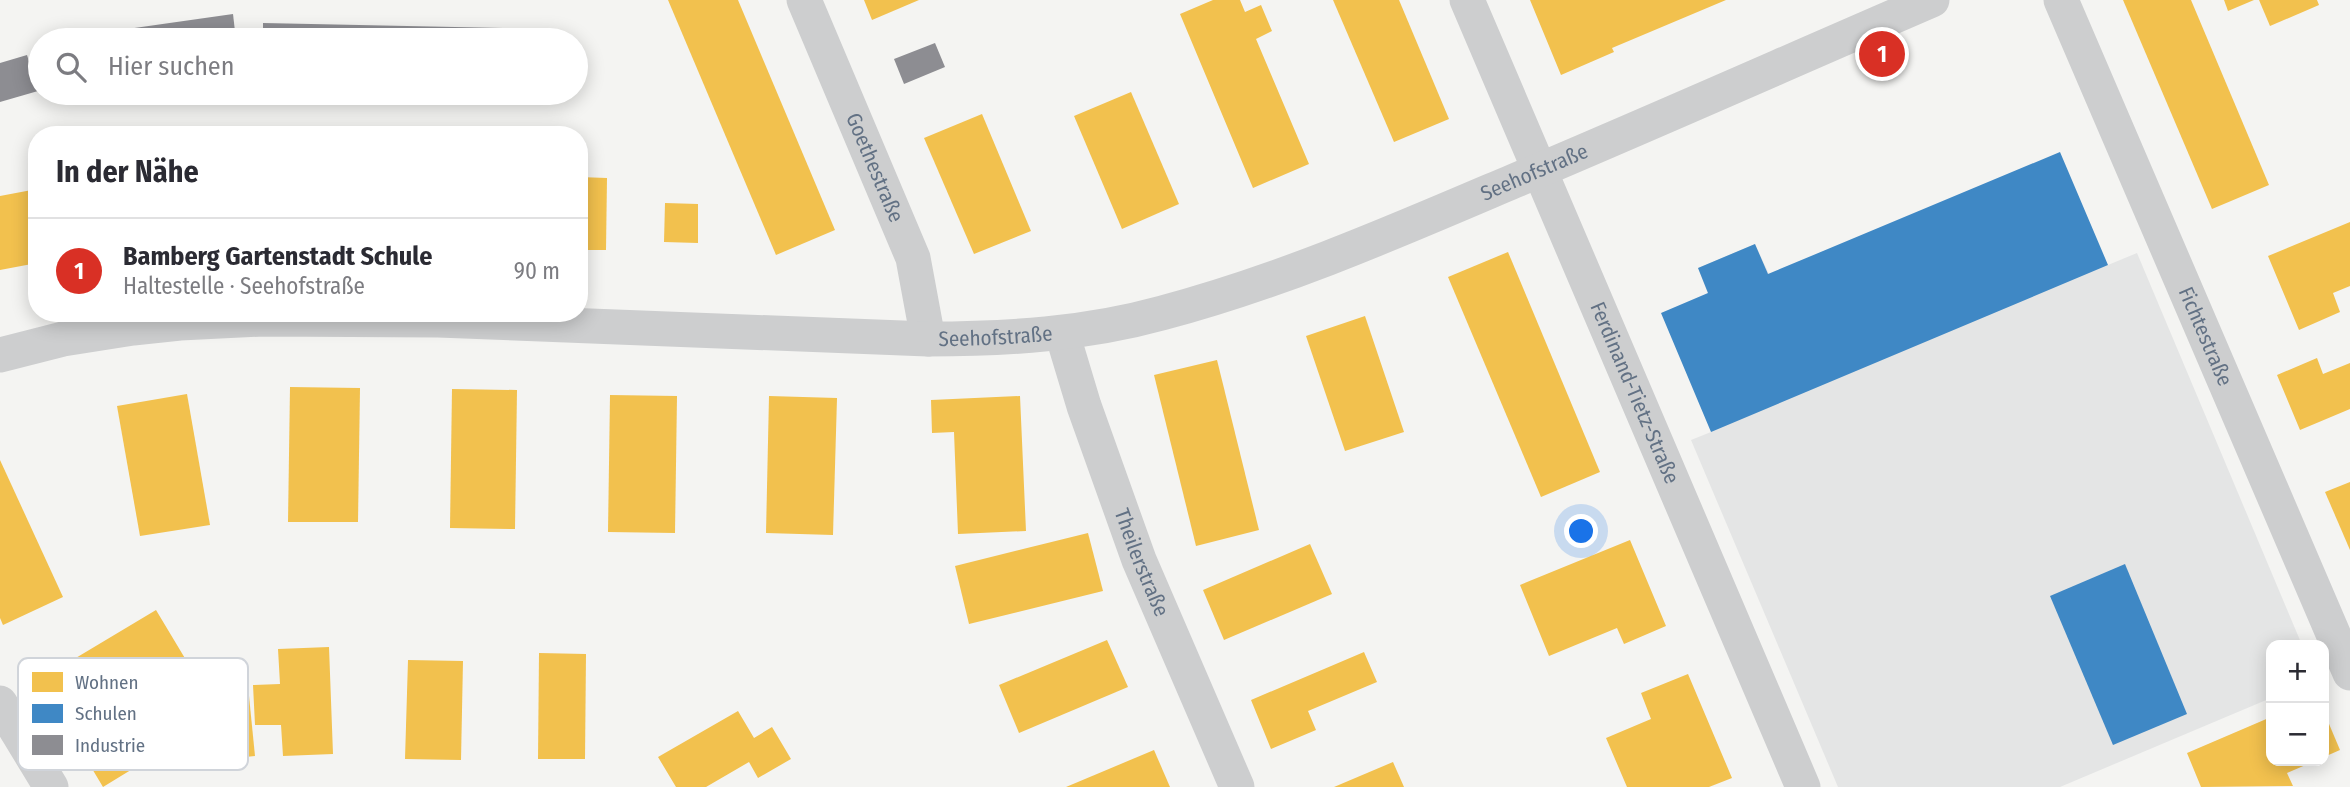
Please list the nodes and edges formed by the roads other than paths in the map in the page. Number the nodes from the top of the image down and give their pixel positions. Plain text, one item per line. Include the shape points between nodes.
1 (804, 0) edge
2 (1467, 0) edge
3 (1932, 0) edge
4 (2061, 0) edge
5 (1540, 170) junction
6 (201, 322) edge
7 (490, 322) edge
8 (1062, 333) junction
9 (928, 339) junction
10 (0, 355) edge
11 (2350, 673) edge
12 (0, 703) edge
13 (18, 733) edge
14 (41, 770) edge
15 (51, 787) edge
16 (1237, 787) edge
17 (1803, 787) edge

1 - 9 street, Goethestraße via 913,258
2 - 5 street, Ferdinand-Tietz-Straße
3 - 5 street, Seehofstraße
4 - 11 street, Fichtestraße
5 - 8 street, Seehofstraße via 1245,288 1160,314
5 - 17 street, Ferdinand-Tietz-Straße
6 - 10 street, Seehofstraße via 63,338
7 - 9 street, Seehofstraße
8 - 9 street, Seehofstraße
8 - 16 street, Theilerstraße via 1139,560
12 - 13 street
14 - 15 street

